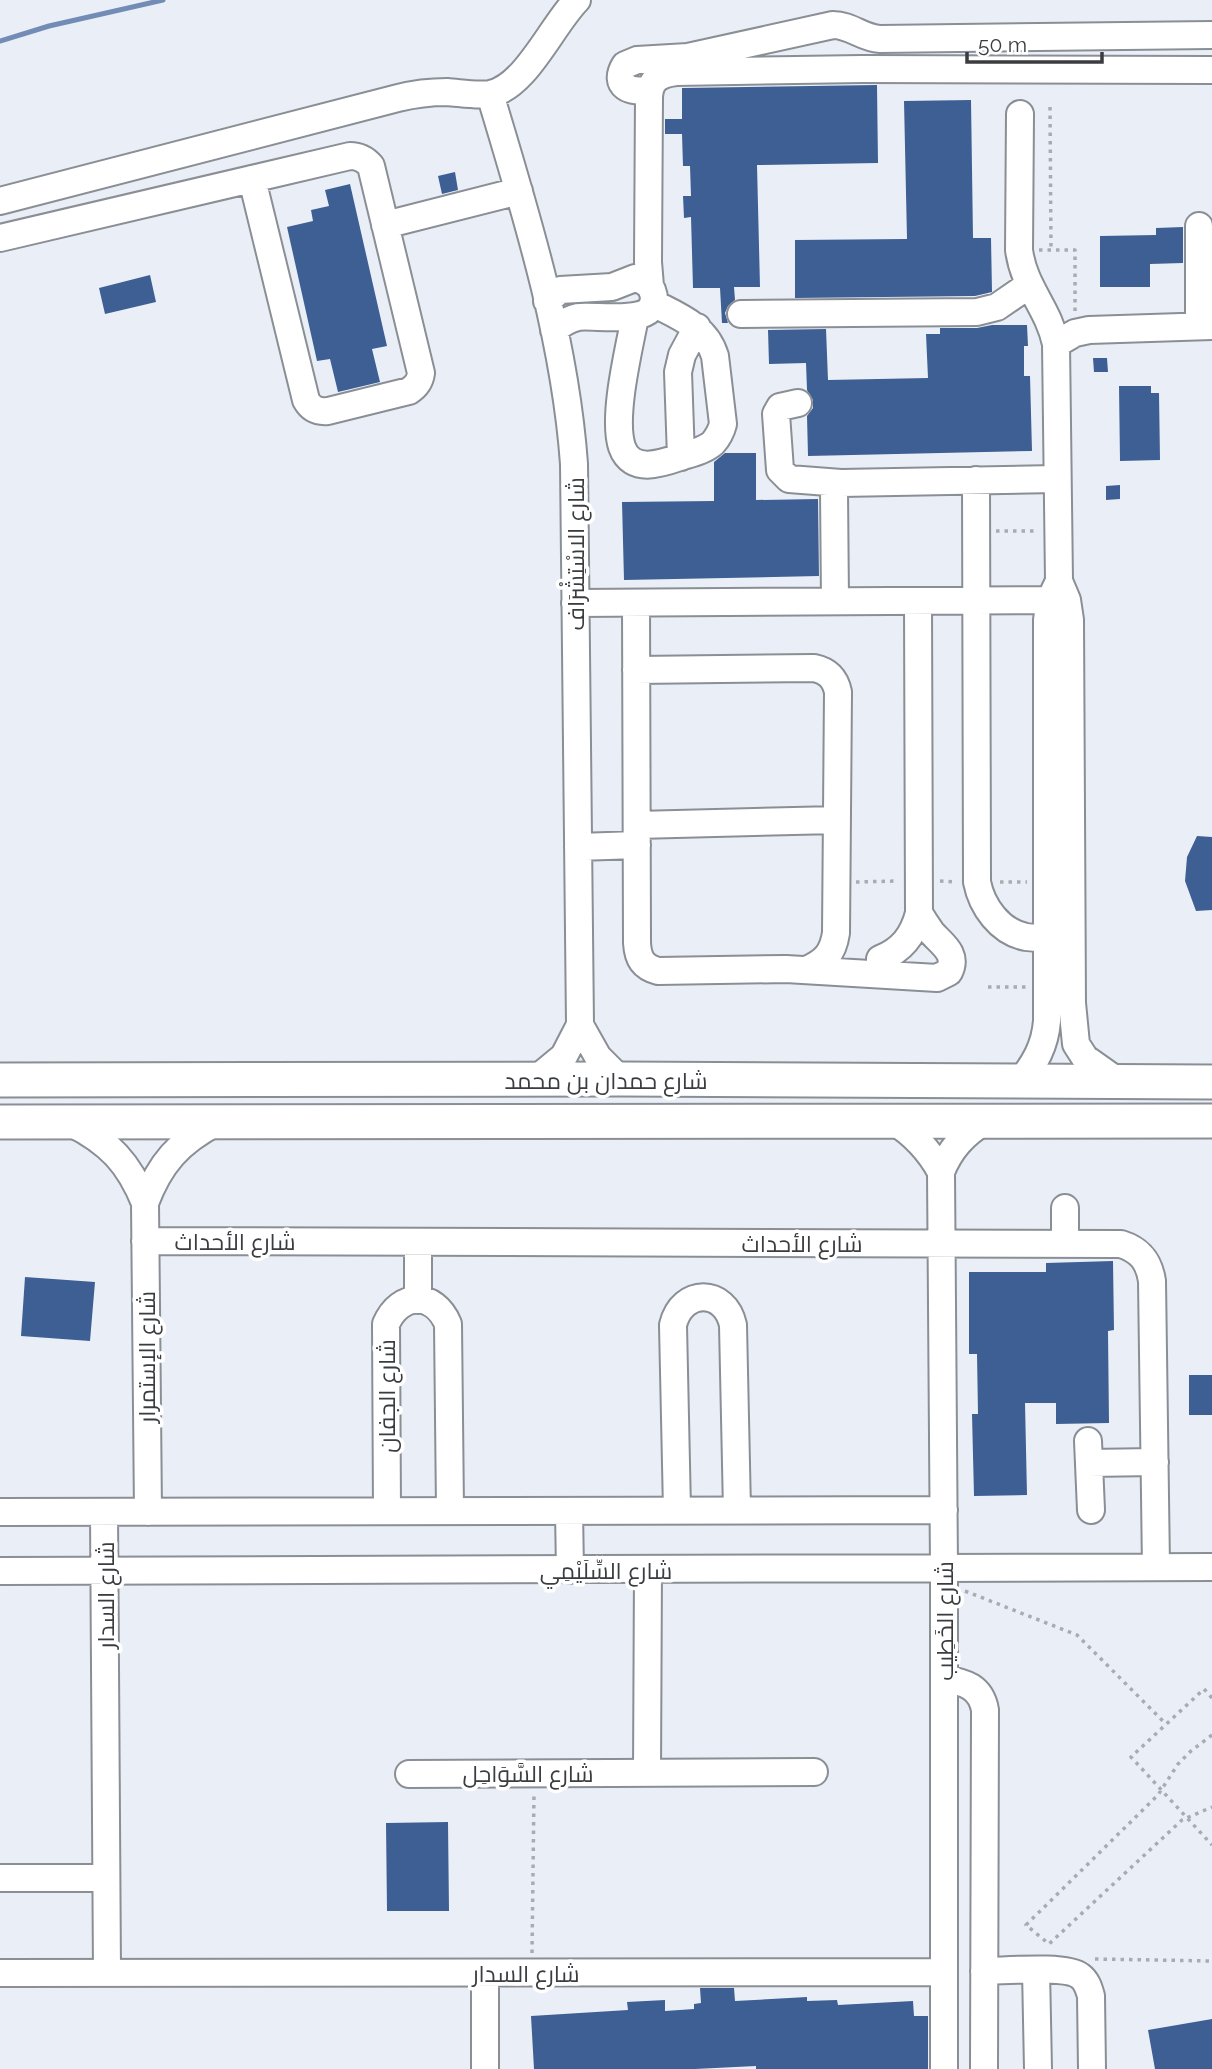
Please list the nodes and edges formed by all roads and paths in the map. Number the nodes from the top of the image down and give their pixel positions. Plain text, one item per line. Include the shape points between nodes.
1 (577, 0) edge
2 (1212, 35) edge
3 (1038, 37) junction
4 (1039, 70) junction
5 (1212, 70) edge
6 (653, 78) junction
7 (490, 94) junction
8 (1050, 107) dead end
9 (1020, 114) dead end
10 (252, 179) junction
11 (519, 191) junction
12 (0, 201) edge
13 (385, 225) junction
14 (1199, 226) dead end
15 (0, 238) edge
16 (1019, 250) junction
17 (1051, 250) junction
18 (1029, 285) junction
19 (592, 288) junction
20 (641, 297) junction
21 (547, 300) junction
22 (741, 314) dead end
23 (594, 316) junction
24 (1206, 326) edge
25 (697, 327) junction
26 (554, 331) junction
27 (1065, 338) junction
28 (798, 403) dead end
29 (681, 457) junction
30 (976, 480) junction
31 (1056, 480) junction
32 (841, 483) junction
33 (1057, 531) junction
34 (968, 538) junction
35 (1055, 591) junction
36 (835, 601) junction
37 (918, 601) junction
38 (976, 601) junction
39 (575, 603) junction
40 (636, 603) junction
41 (636, 670) junction
42 (836, 820) junction
43 (637, 833) junction
44 (578, 838) junction
45 (919, 913) junction
46 (836, 933) junction
47 (1059, 938) junction
48 (944, 944) junction
49 (880, 959) junction
50 (806, 970) junction
51 (580, 1025) junction
52 (1074, 1030) junction
53 (1047, 1031) junction
54 (620, 1079) junction
55 (0, 1080) edge
56 (535, 1080) junction
57 (1020, 1082) junction
58 (1119, 1082) junction
59 (1212, 1082) edge
60 (893, 1121) junction
61 (985, 1121) junction
62 (1212, 1121) edge
63 (0, 1122) edge
64 (71, 1122) junction
65 (217, 1122) junction
66 (941, 1172) junction
67 (145, 1203) junction
68 (1065, 1208) dead end
69 (145, 1241) junction
70 (418, 1242) junction
71 (941, 1244) junction
72 (1065, 1244) junction
73 (418, 1300) junction
74 (1155, 1462) junction
75 (387, 1510) junction
76 (450, 1510) junction
77 (677, 1510) junction
78 (737, 1510) junction
79 (944, 1510) junction
80 (1091, 1510) dead end
81 (569, 1511) junction
82 (0, 1512) edge
83 (104, 1512) junction
84 (148, 1512) junction
85 (1156, 1567) junction
86 (1212, 1567) edge
87 (648, 1569) junction
88 (944, 1569) junction
89 (570, 1570) junction
90 (0, 1571) edge
91 (104, 1571) junction
92 (944, 1679) junction
93 (1212, 1698) edge
94 (1166, 1724) junction
95 (1212, 1735) edge
96 (814, 1772) dead end
97 (535, 1773) junction
98 (648, 1773) junction
99 (409, 1774) dead end
100 (1161, 1789) junction
101 (1212, 1807) edge
102 (1188, 1818) junction
103 (1212, 1845) edge
104 (0, 1878) edge
105 (106, 1878) junction
106 (1091, 1959) dead end
107 (1212, 1961) edge
108 (1036, 1970) junction
109 (984, 1971) junction
110 (532, 1972) junction
111 (944, 1972) junction
112 (0, 1973) edge
113 (107, 1973) junction
114 (485, 1973) junction
115 (485, 2069) edge
116 (944, 2069) edge
117 (984, 2069) edge
118 (1038, 2069) edge
119 (1092, 2069) edge

1 - 7 street via 513,84
2 - 3 street
3 - 4 street
3 - 6 street via 872,39 833,25 688,57
4 - 5 street
4 - 6 street via 862,69
6 - 20 street via 634,259
7 - 11 street, شارع الاسْتِشْرَاف
7 - 12 street via 433,92 398,98
8 - 17 path
9 - 16 street
10 - 13 street via 357,156 371,166
10 - 13 street via 306,400 317,411 409,391 421,378
10 - 15 street
11 - 13 street
11 - 21 street, شارع الاسْتِشْرَاف
14 - 24 street
16 - 17 path
16 - 18 street
17 - 27 path via 1075,250
18 - 22 street via 997,307 977,312
18 - 27 street via 1052,328
19 - 20 street via 612,287
19 - 21 street via 560,290
19 - 23 street
20 - 23 street
20 - 25 street
20 - 29 street via 621,403 620,438 629,458 639,464 650,466
21 - 26 street, شارع الاسْتِشْرَاف
23 - 26 street via 568,320
24 - 27 street via 1101,329
25 - 29 street via 678,372
25 - 29 street via 715,356 723,424 709,446
26 - 39 street, شارع الاسْتِشْرَاف via 573,438
27 - 31 street
28 - 32 street via 777,410 780,471 789,479
30 - 31 street
30 - 32 street
30 - 34 street
31 - 33 street
32 - 36 street via 834,491
33 - 34 path via 996,531 996,535
33 - 35 street
34 - 38 street
35 - 38 street
35 - 47 street via 1046,620
36 - 37 street
36 - 40 street
37 - 38 street
37 - 45 street
38 - 47 street via 977,882 992,916 1007,929 1025,937
39 - 40 street
39 - 44 street, شارع الاسْتِشْرَاف
40 - 41 street
41 - 42 street via 814,668 831,675 838,692
41 - 43 street
42 - 43 street
42 - 46 street
43 - 44 street
43 - 50 street via 637,953 641,962 658,971
44 - 51 street, شارع الاسْتِشْرَاف
45 - 48 street
45 - 49 street via 911,937
46 - 49 street via 838,945 848,957
46 - 50 street via 825,960
47 - 52 street
47 - 53 street
48 - 49 street
48 - 50 street via 952,966 937,978
51 - 54 street, شارع الاسْتِشْرَاف via 597,1056
51 - 56 street, شارع الاسْتِشْرَاف via 564,1056
52 - 53 street
52 - 58 street via 1076,1044 1086,1058
53 - 57 street via 1041,1052
54 - 56 main road, شارع حمدان بن محمد
54 - 57 main road, شارع حمدان بن محمد
55 - 56 main road, شارع حمدان بن محمد
57 - 58 main road, شارع حمدان بن محمد
58 - 59 main road, شارع حمدان بن محمد
60 - 61 main road, شارع حمدان بن محمد
60 - 65 main road, شارع حمدان بن محمد
60 - 66 street via 916,1138
61 - 62 main road, شارع حمدان بن محمد
61 - 66 street via 954,1148
63 - 64 main road, شارع حمدان بن محمد
64 - 65 main road, شارع حمدان بن محمد
64 - 67 street, شارع الإستمرار via 109,1146 124,1163
65 - 67 street, شارع الإستمرار via 180,1146 153,1182
66 - 71 street, شارع الخَطِيب
67 - 69 street, شارع الإستمرار
68 - 72 street
69 - 70 street, شارع الأحداث
69 - 84 street, شارع الإستمرار
70 - 71 street, شارع الأحداث
70 - 73 street
71 - 72 street, شارع الأحداث
71 - 79 street, شارع الخَطِيب
72 - 74 street, شارع الأحداث via 1121,1244 1139,1253 1151,1270
73 - 75 street, شارع الجفان via 398,1306 386,1324
73 - 76 street via 435,1305 448,1324
74 - 80 street via 1089,1452
74 - 85 street, شارع الأحداث
75 - 76 street
75 - 84 street
76 - 81 street
77 - 78 street
77 - 78 street via 673,1325 682,1305 700,1297 722,1304 733,1325
77 - 81 street
78 - 79 street
79 - 88 street, شارع الخَطِيب
81 - 89 street
82 - 83 street
83 - 84 street
83 - 91 street, شارع السدار
85 - 86 street, شارع السِّلَيْمِي
85 - 88 street, شارع السِّلَيْمِي
87 - 88 street, شارع السِّلَيْمِي
87 - 89 street, شارع السِّلَيْمِي
87 - 98 street
88 - 92 street, شارع الخَطِيب
88 - 94 path via 962,1590 1077,1635
89 - 91 street, شارع السِّلَيْمِي
90 - 91 street, شارع السِّلَيْمِي
91 - 105 street, شارع السدار
92 - 109 street via 971,1686 981,1696 985,1710
92 - 111 street, شارع الخَطِيب
93 - 94 path via 1204,1689
94 - 100 path via 1131,1756
95 - 100 path via 1184,1758
96 - 98 street, شارع السَّوَاحِل
97 - 98 street, شارع السَّوَاحِل
97 - 99 street, شارع السَّوَاحِل
97 - 110 path
100 - 102 path
100 - 102 path via 1026,1925 1049,1944
101 - 102 path
102 - 103 path
104 - 105 street
105 - 113 street, شارع السدار
106 - 107 path
108 - 109 street
108 - 118 street
108 - 119 street via 1073,1972 1085,1981 1091,1996
109 - 117 street
110 - 111 street, شارع السدار
110 - 114 street, شارع السدار
111 - 116 street, شارع الخَطِيب
112 - 113 street, شارع السدار
113 - 114 street, شارع السدار
114 - 115 street

